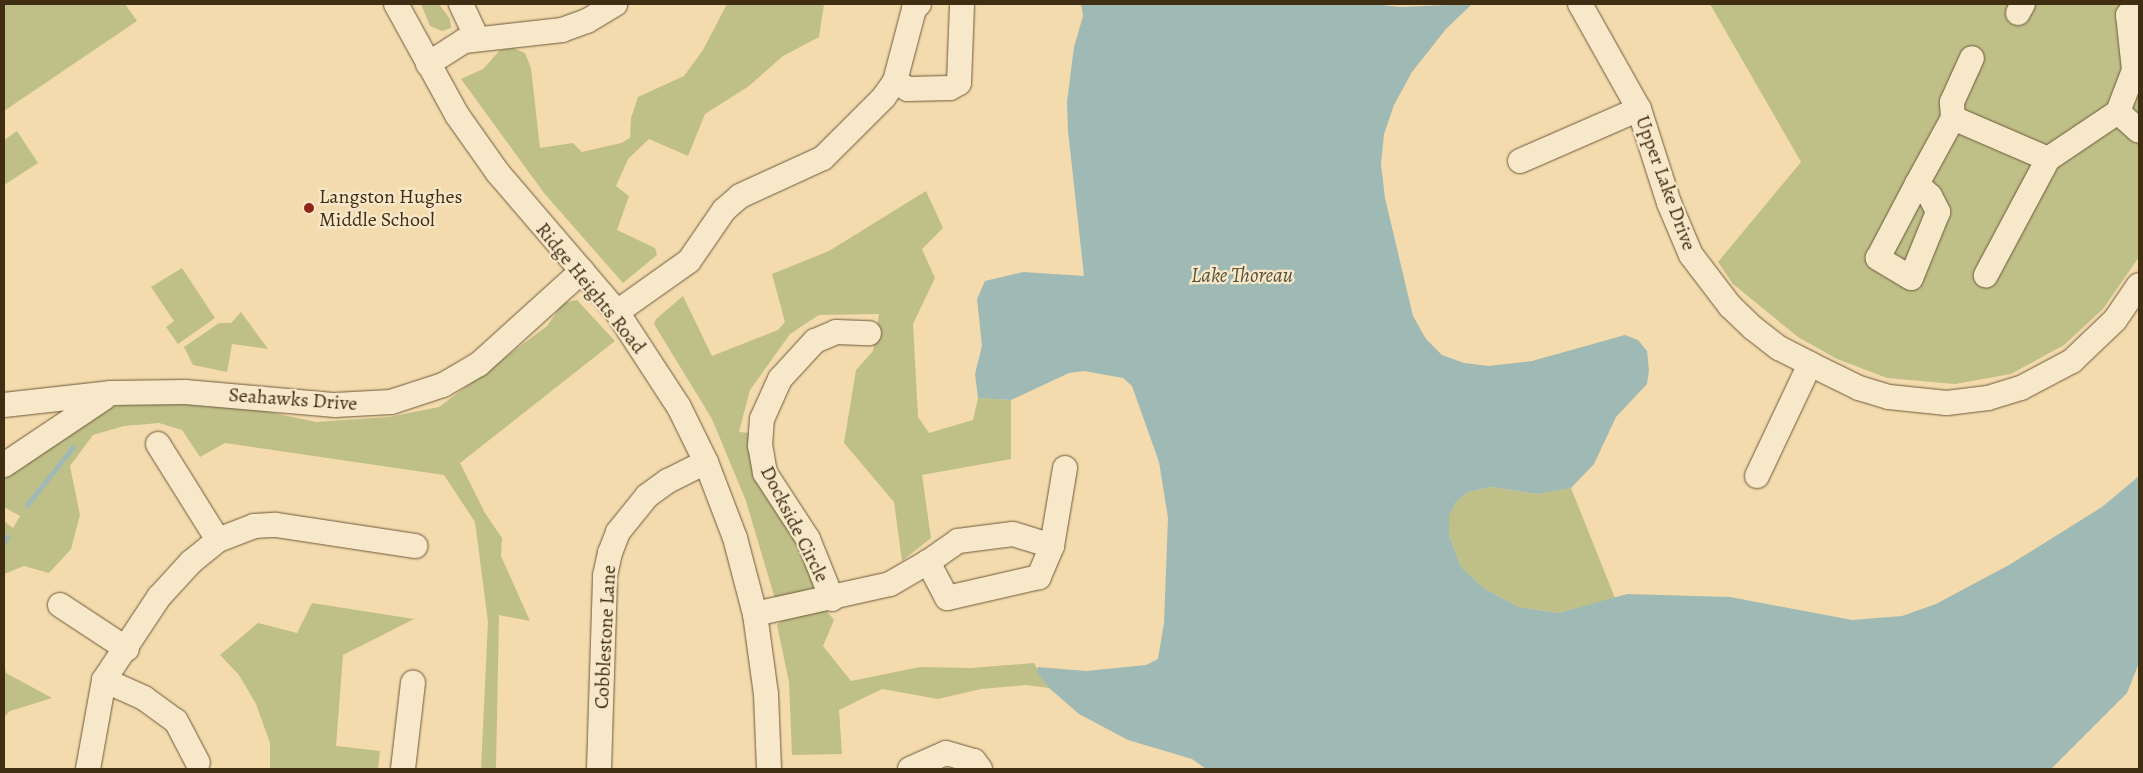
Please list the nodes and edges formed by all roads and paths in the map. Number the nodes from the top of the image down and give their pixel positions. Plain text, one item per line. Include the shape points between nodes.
1 (396, 4) edge
2 (461, 4) edge
3 (615, 4) edge
4 (920, 4) edge
5 (962, 4) edge
6 (1580, 4) edge
7 (2128, 7) edge
8 (477, 38) junction
9 (1972, 58) dead end
10 (428, 64) junction
11 (895, 81) junction
12 (1639, 109) junction
13 (2118, 112) junction
14 (1953, 118) junction
15 (2139, 131) edge
16 (2048, 159) junction
17 (1520, 161) dead end
18 (1917, 184) dead end
19 (582, 271) junction
20 (1986, 275) dead end
21 (2139, 285) edge
22 (617, 312) junction
23 (869, 333) dead end
24 (1810, 364) junction
25 (111, 393) junction
26 (4, 406) edge
27 (158, 444) dead end
28 (706, 462) junction
29 (4, 465) edge
30 (1065, 468) dead end
31 (1757, 476) dead end
32 (218, 540) junction
33 (415, 546) dead end
34 (1052, 546) junction
35 (928, 562) junction
36 (832, 599) junction
37 (60, 605) dead end
38 (755, 614) junction
39 (127, 649) junction
40 (104, 680) junction
41 (413, 683) dead end
42 (198, 763) dead end
43 (88, 769) edge
44 (403, 769) edge
45 (599, 769) edge
46 (769, 769) edge
47 (910, 769) edge
48 (980, 769) edge

1 - 10 street, Ridge Heights Road
2 - 8 street
3 - 8 street via 587,21 562,30
4 - 11 street via 914,9
5 - 11 street via 959,83 950,88 908,89
6 - 12 street, Upper Lake Drive
7 - 13 street via 2134,70
8 - 10 street via 464,41
9 - 14 street via 1952,102
10 - 19 street, Ridge Heights Road via 457,115 498,173
11 - 22 street via 884,97 823,158 740,196 724,210 690,261
12 - 17 street
12 - 24 street, Upper Lake Drive via 1678,226 1709,281 1753,328
13 - 15 street
13 - 16 street
14 - 16 street
14 - 18 street
16 - 20 street
19 - 22 street, Ridge Heights Road
19 - 25 street, Seahawks Drive via 479,364 442,385 391,402 335,406 212,392
21 - 24 street, Upper Lake Drive via 2115,320 2072,361 2021,388 1988,398 1947,403 1889,397 1859,388
22 - 28 street, Ridge Heights Road via 679,407
23 - 36 street, Dockside Circle via 836,332 815,341 780,379 762,419 760,446 765,473 808,539
24 - 31 street
25 - 26 street, Seahawks Drive
25 - 29 street
27 - 32 street
28 - 38 street, Ridge Heights Road via 735,538
28 - 45 street, Cobblestone Lane via 668,480 647,496 618,532 610,553 605,576
30 - 34 street
32 - 33 street via 254,526 276,525
32 - 39 street via 191,562 159,597
34 - 35 street via 1013,534 958,541
34 - 35 street via 1040,577 948,598
35 - 36 street via 890,584
36 - 38 street
37 - 39 street
38 - 46 street, Ridge Heights Road via 766,694
39 - 40 street
40 - 42 street via 144,698 176,721
40 - 43 street
41 - 44 street
47 - 48 street via 946,753 974,761

